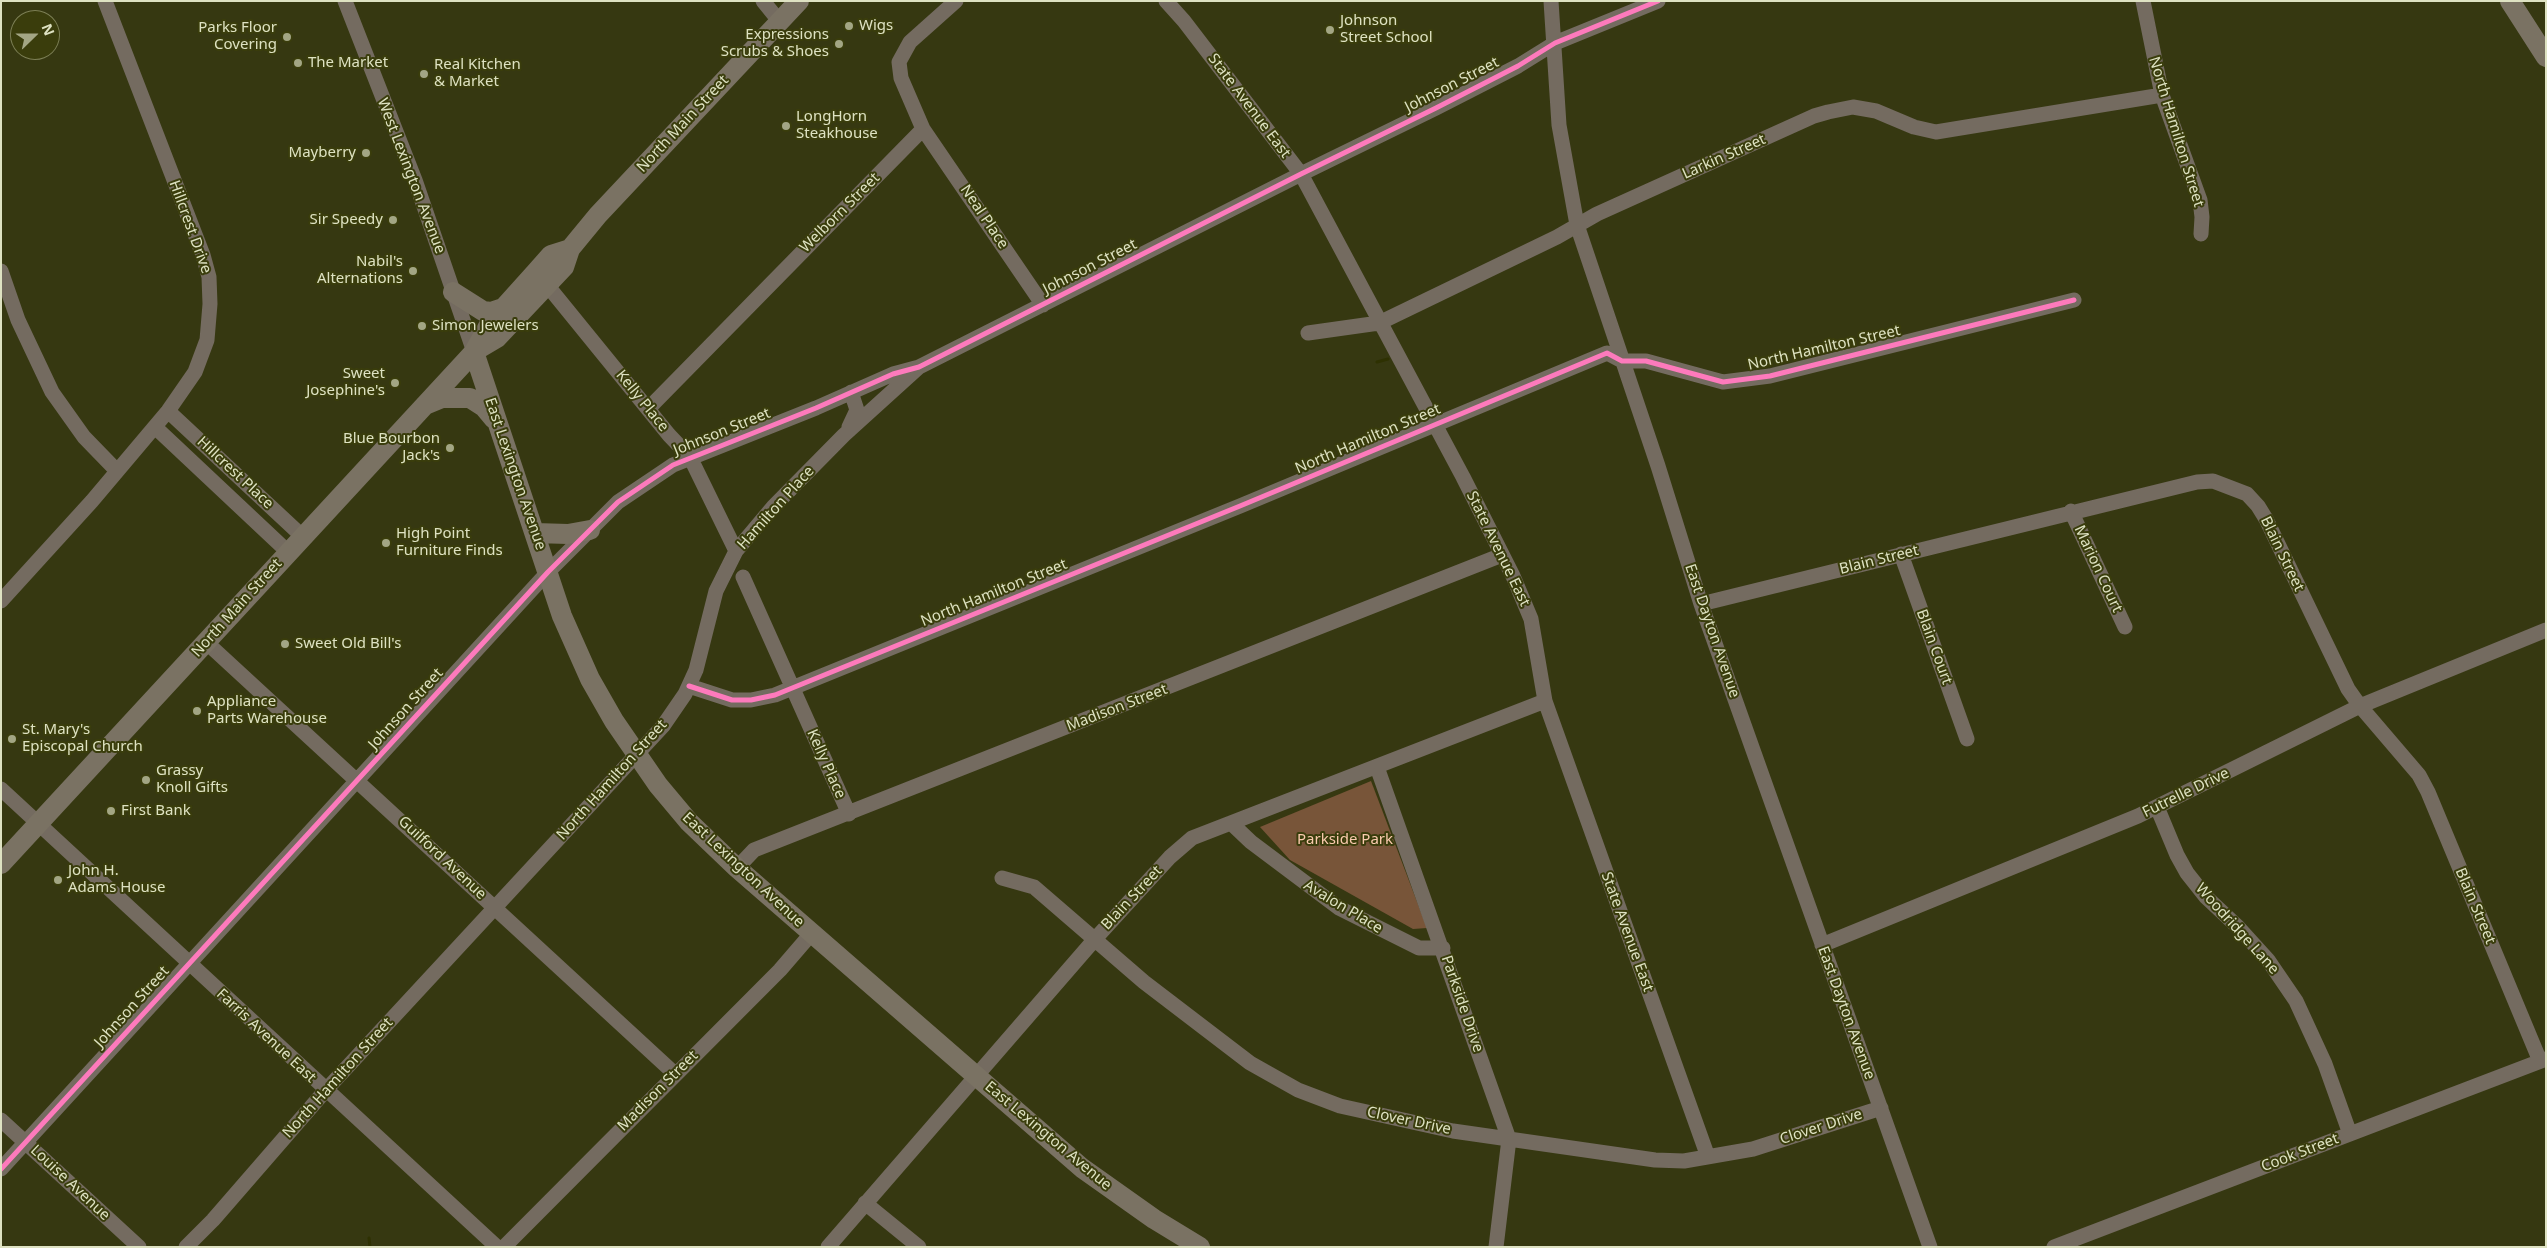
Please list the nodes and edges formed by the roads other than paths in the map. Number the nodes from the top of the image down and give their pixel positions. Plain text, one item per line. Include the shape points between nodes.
1 (105, 1) edge
2 (763, 1) edge
3 (799, 1) edge
4 (956, 1) edge
5 (1166, 1) edge
6 (1551, 1) edge
7 (1658, 1) edge
8 (2143, 1) edge
9 (2510, 1) edge
10 (348, 2) edge
11 (780, 22) junction
12 (1555, 42) junction
13 (2546, 57) edge
14 (2162, 95) junction
15 (924, 129) junction
16 (1301, 174) junction
17 (1576, 226) junction
18 (2201, 234) dead end
19 (570, 249) junction
20 (1, 271) edge
21 (547, 285) junction
22 (453, 292) junction
23 (2074, 300) dead end
24 (1043, 305) junction
25 (503, 308) junction
26 (1379, 323) junction
27 (1308, 333) dead end
28 (474, 352) junction
29 (1622, 361) junction
30 (919, 367) junction
31 (851, 392) junction
32 (423, 405) junction
33 (648, 409) junction
34 (168, 410) junction
35 (497, 423) junction
36 (1434, 425) junction
37 (155, 427) junction
38 (844, 435) junction
39 (690, 457) junction
40 (116, 471) junction
41 (2072, 511) junction
42 (590, 530) junction
43 (535, 533) junction
44 (302, 536) junction
45 (736, 551) junction
46 (288, 552) junction
47 (1901, 554) junction
48 (1502, 555) junction
49 (548, 572) junction
50 (743, 577) dead end
51 (1, 602) edge
52 (1701, 604) junction
53 (2125, 627) dead end
54 (2546, 630) edge
55 (206, 643) junction
56 (689, 686) junction
57 (792, 688) junction
58 (1545, 701) junction
59 (2360, 706) junction
60 (1967, 739) dead end
61 (637, 756) junction
62 (1377, 768) junction
63 (357, 781) junction
64 (1, 790) edge
65 (2157, 807) junction
66 (849, 814) junction
67 (1231, 823) junction
68 (37, 824) junction
69 (1, 864) edge
70 (737, 868) junction
71 (1002, 878) dead end
72 (495, 907) junction
73 (812, 934) junction
74 (1095, 938) junction
75 (1822, 945) junction
76 (1443, 948) junction
77 (189, 964) junction
78 (2543, 1060) edge
79 (675, 1074) junction
80 (976, 1076) junction
81 (325, 1091) junction
82 (1881, 1108) junction
83 (1, 1120) edge
84 (2350, 1134) junction
85 (1509, 1139) junction
86 (26, 1143) junction
87 (1708, 1157) junction
88 (1, 1169) edge
89 (866, 1203) junction
90 (139, 1247) edge
91 (186, 1247) edge
92 (496, 1247) edge
93 (504, 1247) edge
94 (828, 1247) edge
95 (919, 1247) edge
96 (1200, 1247) edge
97 (1496, 1247) edge
98 (1930, 1247) edge
99 (2054, 1247) edge

1 - 34 street, Hillcrest Drive via 209,277 206,340 195,372
2 - 11 street
3 - 11 main road, North Main Street
4 - 15 street via 910,42 899,62 902,80
5 - 16 street, State Avenue East
6 - 12 street, East Dayton Avenue
7 - 12 street, Johnson Street
8 - 14 street, North Hamilton Street
9 - 13 main road
10 - 22 street, West Lexington Avenue
11 - 19 main road, North Main Street
12 - 16 street, Johnson Street via 1518,66
12 - 17 street, East Dayton Avenue via 1560,125
14 - 17 street, Larkin Street via 1936,132 1914,128 1876,111 1853,107 1828,112
14 - 18 street, North Hamilton Street via 2200,200
15 - 24 street, Neal Place
15 - 33 street, Welborn Street
16 - 24 street, Johnson Street
16 - 26 street, State Avenue East
17 - 26 street, Larkin Street
17 - 29 street, East Dayton Avenue
19 - 21 main road, North Main Street via 564,268
19 - 25 main road, North Main Street via 552,255
20 - 40 street via 22,328 52,392 84,437
21 - 28 main road, North Main Street via 497,338
21 - 33 street, Kelly Place
22 - 25 main road via 483,311
22 - 28 street, West Lexington Avenue
23 - 29 street, North Hamilton Street via 1770,376 1722,382 1646,360
24 - 30 street, Johnson Street
25 - 28 main road, North Main Street via 490,323
26 - 27 street, Larkin Street
26 - 36 street, State Avenue East
28 - 32 main road, North Main Street
28 - 35 main road, East Lexington Avenue
29 - 36 street, North Hamilton Street via 1608,353
29 - 52 street, East Dayton Avenue
30 - 31 street, Johnson Street
30 - 38 street, Hamilton Place
31 - 38 street via 857,410
31 - 39 street, Johnson Street
32 - 35 main road via 442,398 470,398 484,407
32 - 44 main road, North Main Street
33 - 39 street, Kelly Place
34 - 37 street, Hillcrest Drive
34 - 44 street, Hillcrest Place
35 - 43 main road, East Lexington Avenue
36 - 48 street, State Avenue East
36 - 57 street, North Hamilton Street
37 - 40 street, Hillcrest Drive
37 - 46 street, Hillcrest Place
38 - 45 street, Hamilton Place via 773,506
39 - 42 street, Johnson Street via 618,502
39 - 45 street, Kelly Place
40 - 51 street, Hillcrest Drive
41 - 47 street, Blain Street
41 - 53 street, Marion Court
41 - 59 street, Blain Street via 2197,482 2213,481 2247,494 2266,518 2323,641
42 - 43 main road via 568,534
42 - 49 street, Johnson Street
43 - 49 main road, East Lexington Avenue
44 - 46 main road, North Main Street
45 - 56 street, Hamilton Place via 716,591
46 - 55 main road, North Main Street
47 - 52 street, Blain Street
47 - 60 street, Blain Court
48 - 58 street, State Avenue East via 1531,619
48 - 66 street, Madison Street
49 - 61 main road, East Lexington Avenue via 562,616 588,676
49 - 63 street, Johnson Street
50 - 57 street, Kelly Place
52 - 75 street, East Dayton Avenue
54 - 59 street, Futrelle Drive
55 - 63 street, Guilford Avenue
55 - 68 main road, North Main Street
56 - 57 street, North Hamilton Street via 732,700 751,700
56 - 61 street, North Hamilton Street via 663,726
57 - 66 street, Kelly Place
58 - 62 street, Blain Street
58 - 87 street, State Avenue East
59 - 65 street, Futrelle Drive
59 - 78 street, Blain Street via 2402,754 2428,792
61 - 70 main road, East Lexington Avenue via 689,822
61 - 72 street, North Hamilton Street
62 - 67 street, Blain Street
62 - 76 street, Parkside Drive
63 - 72 street, Guilford Avenue
63 - 77 street, Johnson Street
64 - 68 street, Farris Avenue East
65 - 75 street, Futrelle Drive
65 - 84 street, Woodridge Lane via 2187,873 2268,960 2296,1001 2325,1064
66 - 70 street, Madison Street via 754,850
67 - 74 street, Blain Street via 1192,838 1170,857
67 - 76 street, Avalon Place via 1251,842 1339,908 1419,948
68 - 69 main road, North Main Street
68 - 77 street, Farris Avenue East
70 - 73 main road, East Lexington Avenue
71 - 74 street, Clover Drive via 1034,886
72 - 79 street, Guilford Avenue
72 - 81 street, North Hamilton Street
73 - 79 street, Madison Street
73 - 80 main road, East Lexington Avenue
74 - 80 street, Blain Street
74 - 85 street, Clover Drive via 1144,982 1250,1064 1298,1090 1340,1106 1394,1120
75 - 82 street, East Dayton Avenue
76 - 85 street, Parkside Drive
77 - 81 street, Farris Avenue East
77 - 86 street, Johnson Street
78 - 84 street, Cook Street
79 - 93 street, Madison Street
80 - 89 street, Blain Street
80 - 96 main road, East Lexington Avenue via 1110,1190
81 - 91 street, North Hamilton Street
81 - 92 street, Farris Avenue East
82 - 87 street, Clover Drive via 1753,1149
82 - 98 street, East Dayton Avenue
83 - 86 street, Louise Avenue
84 - 99 street, Cook Street
85 - 87 street, Clover Drive via 1655,1160 1684,1161
85 - 97 street, Parkside Drive
86 - 88 street, Johnson Street
86 - 90 street, Louise Avenue
89 - 94 street, Blain Street
89 - 95 street

